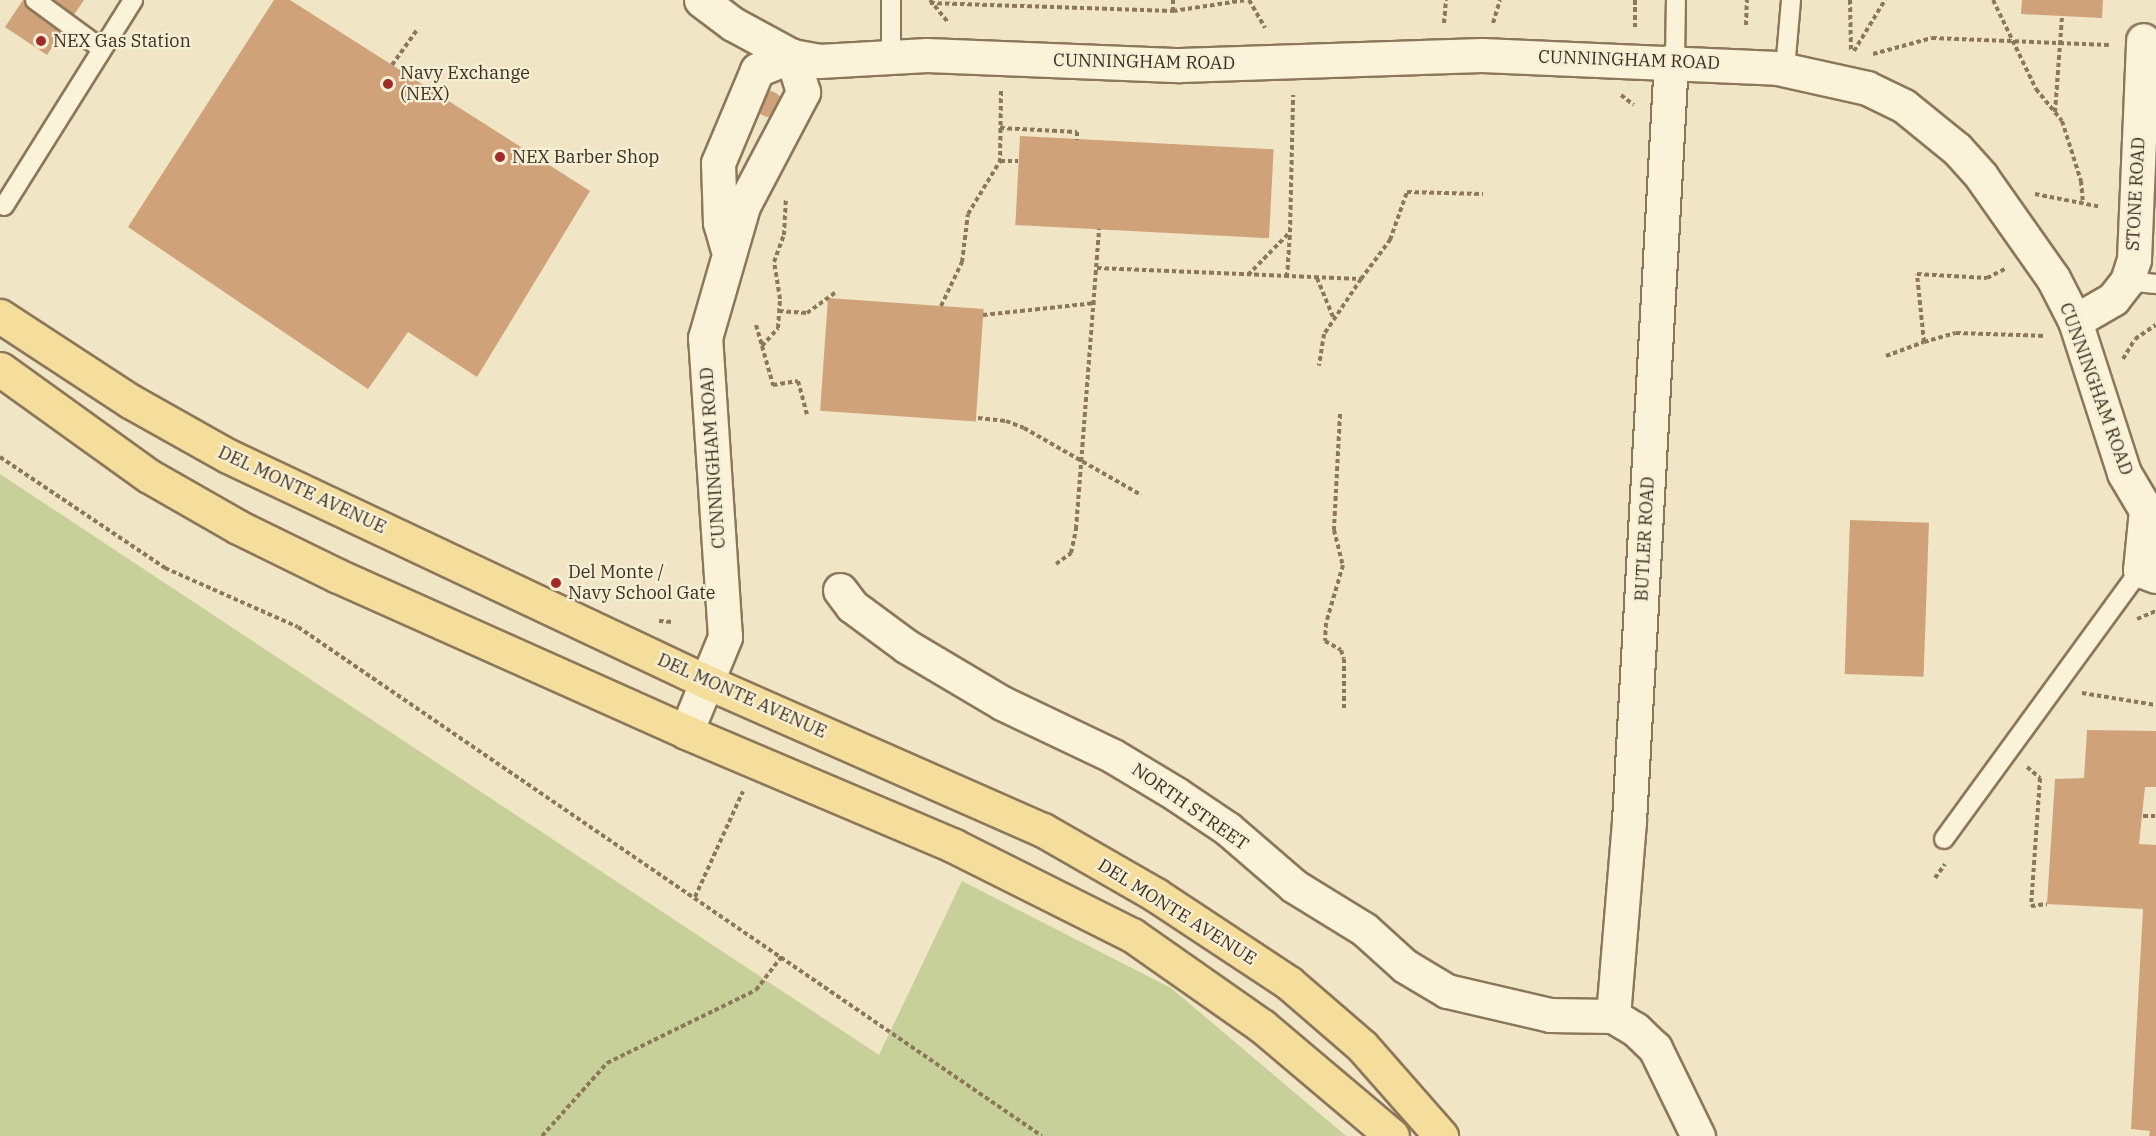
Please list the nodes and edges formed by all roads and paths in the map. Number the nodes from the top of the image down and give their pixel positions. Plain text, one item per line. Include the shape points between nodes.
1 (35, 0) edge
2 (133, 0) edge
3 (701, 0) edge
4 (891, 0) edge
5 (1173, 0) edge
6 (1246, 0) edge
7 (1635, 0) edge
8 (1676, 0) edge
9 (1747, 0) edge
10 (1791, 0) edge
11 (1850, 0) edge
12 (1993, 0) edge
13 (930, 1) edge
14 (1173, 11) junction
15 (2062, 16) dead end
16 (950, 24) dead end
17 (1746, 25) dead end
18 (1635, 27) dead end
19 (417, 30) dead end
20 (2014, 42) junction
21 (2061, 43) junction
22 (2143, 46) joint
23 (102, 49) junction
24 (1869, 55) dead end
25 (792, 56) junction
26 (1851, 56) dead end
27 (891, 57) junction
28 (1673, 61) junction
29 (392, 65) dead end
30 (1785, 69) junction
31 (1001, 84) dead end
32 (1294, 88) dead end
33 (2055, 113) junction
34 (1000, 128) junction
35 (1077, 140) dead end
36 (1000, 161) junction
37 (1018, 161) dead end
38 (1483, 194) dead end
39 (786, 196) dead end
40 (2082, 203) dead end
41 (4, 206) dead end
42 (1099, 229) dead end
43 (1290, 232) junction
44 (729, 251) junction
45 (2014, 265) dead end
46 (1097, 268) junction
47 (1248, 275) junction
48 (1287, 277) junction
49 (1317, 278) junction
50 (1361, 279) junction
51 (2142, 283) edge
52 (836, 292) dead end
53 (1095, 303) junction
54 (941, 306) dead end
55 (779, 311) junction
56 (0, 315) edge
57 (983, 315) dead end
58 (1333, 317) junction
59 (756, 325) dead end
60 (2064, 329) junction
61 (1924, 342) junction
62 (762, 346) junction
63 (1887, 356) dead end
64 (1319, 366) dead end
65 (0, 369) edge
66 (1340, 414) dead end
67 (807, 415) dead end
68 (978, 418) dead end
69 (0, 457) edge
70 (1083, 462) junction
71 (1141, 495) dead end
72 (1056, 564) dead end
73 (2148, 573) edge
74 (840, 590) dead end
75 (707, 682) junction
76 (2069, 691) dead end
77 (2156, 705) edge
78 (1344, 709) dead end
79 (686, 732) junction
80 (2008, 751) junction
81 (746, 784) dead end
82 (2143, 816) dead end
83 (2156, 816) edge
84 (1944, 839) dead end
85 (695, 897) junction
86 (2048, 904) dead end
87 (782, 956) junction
88 (1613, 1016) junction
89 (542, 1136) edge
90 (1042, 1136) edge
91 (1392, 1136) edge
92 (1441, 1136) edge
93 (1698, 1136) edge

1 - 23 lane
2 - 23 lane
3 - 25 street via 733,24
4 - 27 lane
5 - 14 path
6 - 14 path
7 - 18 path
8 - 28 lane
9 - 17 path
10 - 30 lane
11 - 26 path
12 - 20 path
13 - 14 path
13 - 16 path
15 - 21 path
19 - 29 path
20 - 21 path
20 - 24 path via 1932,38
20 - 33 path via 2036,89
21 - 22 path
21 - 33 path
22 - 51 street, STONE ROAD via 2134,259
23 - 41 lane
25 - 27 street, CUNNINGHAM ROAD via 819,61
25 - 44 street, CUNNINGHAM ROAD via 803,92 743,206
25 - 44 street via 757,70 718,163 720,223
27 - 28 street, CUNNINGHAM ROAD via 1180,65 1482,55
28 - 30 street, CUNNINGHAM ROAD
28 - 88 street, BUTLER ROAD via 1630,810
30 - 60 street, CUNNINGHAM ROAD via 1867,88 1929,124 1984,180 2053,278
31 - 34 path
32 - 43 path
33 - 40 path via 2062,121 2081,181
34 - 35 path via 1077,132
34 - 36 path
36 - 37 path
36 - 54 path via 968,214 962,262
38 - 50 path via 1407,192 1390,240
39 - 55 path via 784,235 774,262
42 - 46 path
43 - 47 path
43 - 48 path
44 - 75 street, CUNNINGHAM ROAD via 705,338 725,637
45 - 61 path via 1987,278 1917,274
46 - 47 path
46 - 53 path
47 - 48 path
48 - 49 path
49 - 50 path
49 - 58 path
50 - 58 path
51 - 60 street, STONE ROAD
52 - 55 path via 807,313
53 - 57 path
53 - 70 path
55 - 62 path via 778,328
56 - 75 main road, DEL MONTE AVENUE via 130,401 228,456
58 - 64 path via 1324,334
59 - 62 path
60 - 61 path via 1956,333
60 - 73 street, CUNNINGHAM ROAD via 2124,473 2146,510
61 - 63 path
62 - 67 path via 773,385 798,381
65 - 79 main road via 149,476 238,527
66 - 78 path via 1334,530 1342,565 1326,622 1325,640 1341,650 1344,658
68 - 70 path via 1015,424
69 - 85 path via 157,564 210,591 298,627
70 - 71 path
70 - 72 path via 1071,553
73 - 80 lane
74 - 88 street, NORTH STREET via 852,606 906,646 1002,703 1113,756 1176,794 1228,829 1294,886 1364,929 1405,966 1447,991 1550,1015
75 - 79 street, CUNNINGHAM ROAD
75 - 92 main road, DEL MONTE AVENUE via 1043,830 1156,895 1288,983 1362,1046
76 - 77 path
79 - 91 main road via 954,846 1132,935 1262,1026
80 - 84 lane
80 - 86 path via 2040,778 2031,906
81 - 85 path
82 - 83 path
85 - 87 path
87 - 89 path via 756,990 607,1063
87 - 90 path
88 - 93 street via 1655,1048

